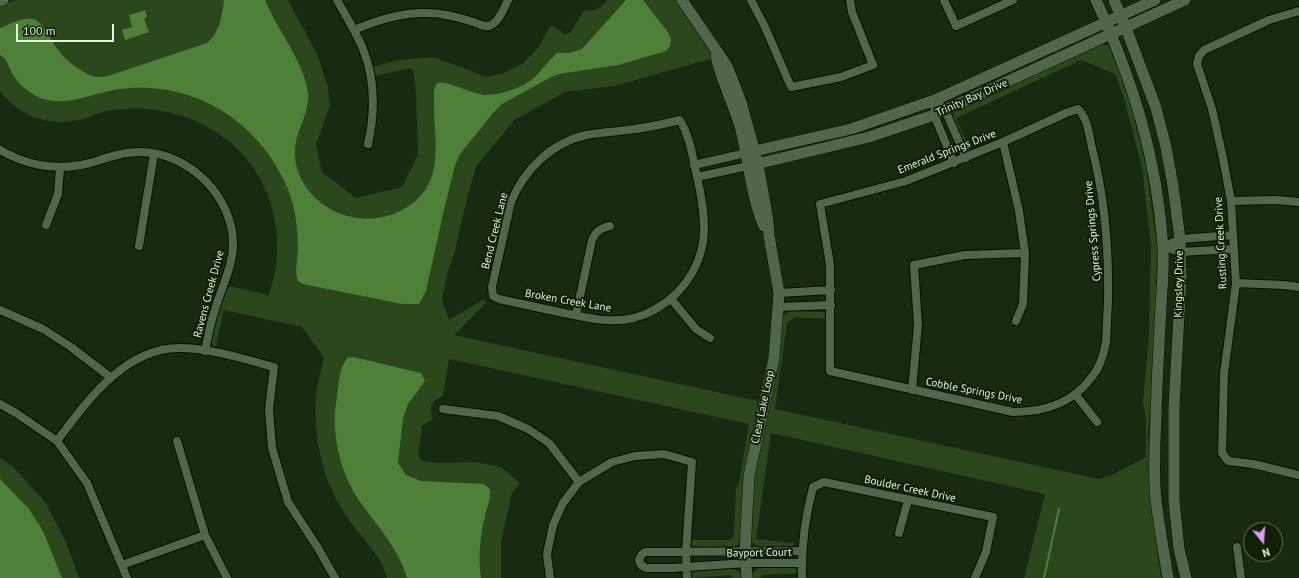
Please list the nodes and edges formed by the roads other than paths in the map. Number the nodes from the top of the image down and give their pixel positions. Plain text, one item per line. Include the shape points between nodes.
1 (3, 0) edge
2 (337, 0) edge
3 (508, 0) edge
4 (682, 0) edge
5 (751, 0) edge
6 (850, 0) edge
7 (944, 0) edge
8 (1013, 0) edge
9 (1096, 0) edge
10 (1114, 0) edge
11 (1155, 0) edge
12 (1185, 0) edge
13 (0, 1) edge
14 (1299, 12) edge
15 (1121, 16) junction
16 (1106, 22) junction
17 (1126, 28) junction
18 (354, 30) junction
19 (1112, 34) junction
20 (935, 100) junction
21 (1078, 109) joint
22 (945, 110) junction
23 (934, 115) junction
24 (680, 120) joint
25 (1003, 142) junction
26 (368, 144) dead end
27 (0, 150) edge
28 (750, 152) junction
29 (154, 154) junction
30 (966, 158) junction
31 (954, 163) junction
32 (694, 165) junction
33 (753, 165) junction
34 (60, 168) junction
35 (697, 177) junction
36 (1231, 201) junction
37 (1299, 202) edge
38 (46, 225) dead end
39 (610, 226) dead end
40 (1233, 235) junction
41 (1180, 239) junction
42 (139, 246) dead end
43 (1163, 247) junction
44 (1234, 249) junction
45 (1180, 252) junction
46 (1025, 253) junction
47 (1236, 283) junction
48 (1299, 288) edge
49 (831, 290) junction
50 (779, 293) junction
51 (493, 296) joint
52 (671, 299) junction
53 (831, 305) junction
54 (778, 307) junction
55 (0, 310) edge
56 (576, 315) junction
57 (1016, 321) dead end
58 (710, 338) dead end
59 (205, 351) junction
60 (110, 377) junction
61 (912, 390) junction
62 (1075, 394) junction
63 (0, 404) edge
64 (443, 409) dead end
65 (1097, 422) dead end
66 (57, 441) junction
67 (178, 441) dead end
68 (1299, 474) edge
69 (579, 482) junction
70 (908, 500) junction
71 (1156, 501) junction
72 (1174, 501) junction
73 (899, 533) dead end
74 (205, 535) junction
75 (1237, 547) dead end
76 (686, 551) junction
77 (745, 551) junction
78 (801, 551) junction
79 (717, 552) junction
80 (746, 563) junction
81 (802, 563) junction
82 (122, 565) junction
83 (717, 565) junction
84 (686, 567) junction
85 (127, 578) edge
86 (227, 578) edge
87 (334, 578) edge
88 (550, 578) edge
89 (687, 578) edge
90 (747, 578) edge
91 (802, 578) edge
92 (975, 578) edge
93 (1168, 578) edge
94 (1186, 578) edge
95 (1241, 578) edge

1 - 13 street
2 - 18 street
3 - 18 street via 497,21 487,26 465,19 428,13 386,18
4 - 28 street, Clear Lake Loop via 727,66 741,102
5 - 6 street via 791,87 841,77 873,65 852,12
7 - 8 street via 956,26
9 - 16 street, Kingsley Drive
10 - 15 street, Kingsley Drive
11 - 15 street, Trinity Bay Drive
12 - 17 street, Trinity Bay Drive
14 - 36 street, Rusting Creek Drive via 1269,20 1204,50 1199,56 1197,64 1212,109
15 - 16 street, Trinity Bay Drive
15 - 17 street, Kingsley Drive
16 - 19 street, Kingsley Drive
16 - 20 street, Trinity Bay Drive
17 - 19 street, Trinity Bay Drive
17 - 41 street, Kingsley Drive via 1156,108 1166,147
18 - 26 street via 367,61 372,87 372,127
19 - 22 street, Trinity Bay Drive
19 - 43 street, Kingsley Drive via 1145,131 1153,168
20 - 22 street
20 - 23 street
20 - 28 street, Trinity Bay Drive via 851,129
21 - 25 street, Emerald Springs Drive
21 - 62 street, Cypress Springs Drive via 1084,114 1099,175 1109,266 1106,343 1091,378
22 - 23 street, Trinity Bay Drive
22 - 30 street
23 - 31 street
23 - 33 street, Trinity Bay Drive via 869,137
24 - 32 street, Broken Creek Lane via 687,132
24 - 51 street, Bend Creek Lane via 587,135 560,145 540,160 516,189 511,202 492,287
25 - 30 street, Emerald Springs Drive
25 - 46 street via 1020,211
27 - 34 street, Ravens Creek Drive via 38,165
28 - 32 street
28 - 33 street, Clear Lake Loop
29 - 34 street, Ravens Creek Drive via 124,154
29 - 42 street
29 - 59 street, Ravens Creek Drive via 185,164 198,174 219,196 229,220 233,246 231,264 215,309
30 - 31 street, Emerald Springs Drive
31 - 49 street, Emerald Springs Drive via 906,181 820,204 830,265
32 - 35 street, Broken Creek Lane
33 - 35 street
33 - 50 street, Clear Lake Loop via 768,221 768,236
34 - 38 street via 58,194
35 - 52 street, Broken Creek Lane via 704,206 703,242 694,272
36 - 37 street
36 - 40 street, Rusting Creek Drive
39 - 56 street via 601,228 592,240
40 - 41 street
40 - 44 street, Rusting Creek Drive
41 - 43 street
41 - 45 street, Kingsley Drive
43 - 45 street
43 - 71 street, Kingsley Drive via 1156,415
44 - 45 street
44 - 47 street, Rusting Creek Drive
45 - 72 street, Kingsley Drive via 1181,278 1174,407
46 - 57 street via 1023,304
46 - 61 street via 965,255 914,265 918,325
47 - 48 street
47 - 68 street, Rusting Creek Drive via 1224,374 1222,453 1228,461
49 - 50 street
49 - 53 street
50 - 54 street, Clear Lake Loop
51 - 56 street, Broken Creek Lane
52 - 56 street, Broken Creek Lane via 634,318 608,321
52 - 58 street via 696,329
53 - 54 street
53 - 61 street, Cobble Springs Drive via 830,371
54 - 77 street, Clear Lake Loop via 774,358 749,476
55 - 60 street via 43,329 72,347
59 - 60 street via 182,348 155,351 130,362
59 - 87 street via 274,367 269,409 272,448 288,502
60 - 66 street
61 - 62 street, Cobble Springs Drive via 1013,412 1048,409
62 - 65 street
63 - 66 street
64 - 69 street via 498,416 528,429 549,443
66 - 82 street via 87,483
67 - 74 street
69 - 76 street via 612,462 635,456 664,454 692,462
69 - 88 street via 563,503 553,524 547,554
70 - 73 street
70 - 78 street, Boulder Creek Drive via 824,482 813,487
70 - 92 street, Boulder Creek Drive via 993,517 986,552
71 - 72 street
71 - 93 street, Kingsley Drive
72 - 94 street, Kingsley Drive via 1179,549
74 - 82 street
74 - 86 street
75 - 95 street
76 - 79 street, Bayport Court
76 - 84 street
76 - 84 street, Bayport Court via 645,552 639,560 646,568
77 - 78 street, Bayport Court
77 - 79 street, Bayport Court
77 - 80 street, Clear Lake Loop
78 - 81 street
79 - 83 street, Bayport Court
80 - 81 street, Bayport Court
80 - 83 street, Bayport Court
80 - 90 street, Clear Lake Loop
81 - 91 street
82 - 85 street
83 - 84 street, Bayport Court
84 - 89 street

